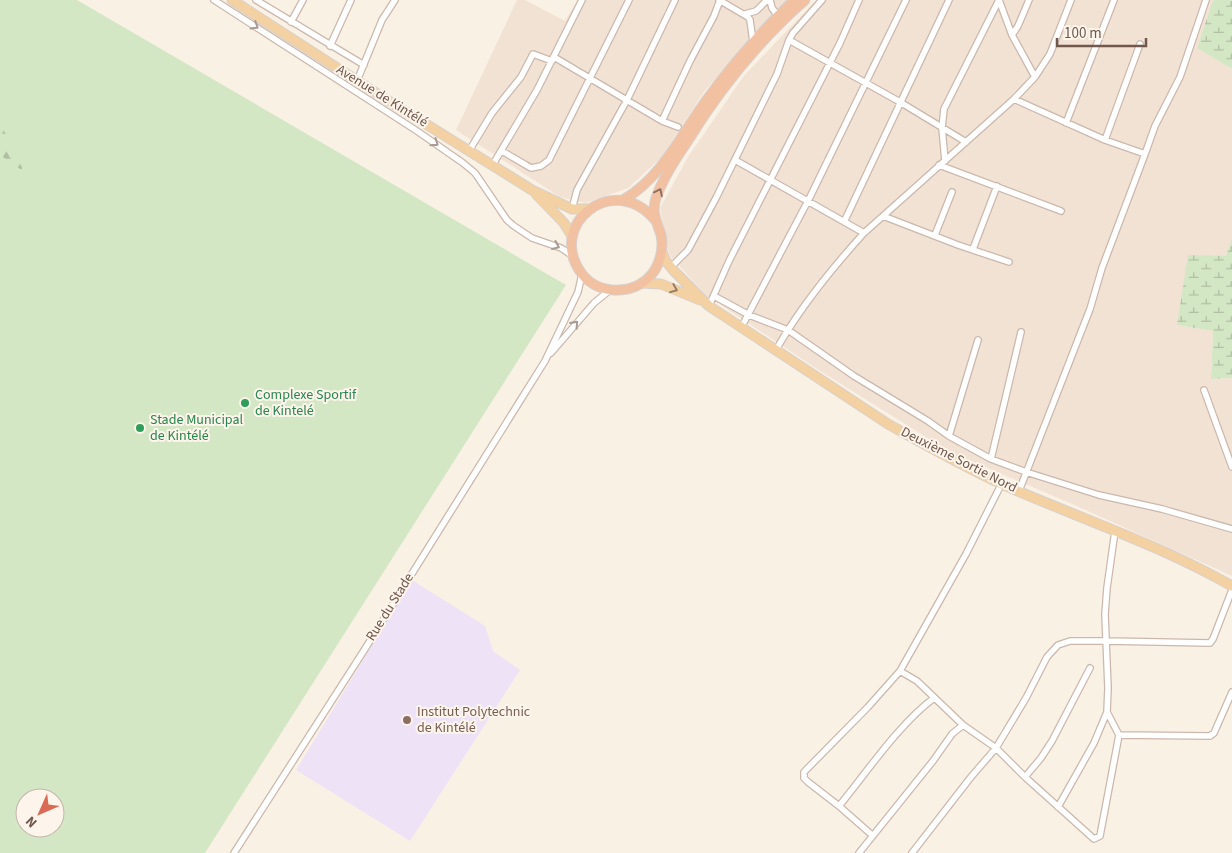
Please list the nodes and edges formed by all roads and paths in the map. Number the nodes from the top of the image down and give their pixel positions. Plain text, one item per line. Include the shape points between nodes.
1 (214, 0) edge
2 (232, 0) edge
3 (258, 0) edge
4 (303, 0) edge
5 (351, 0) edge
6 (395, 0) edge
7 (582, 0) edge
8 (629, 0) edge
9 (720, 0) edge
10 (769, 0) edge
11 (794, 0) edge
12 (805, 0) edge
13 (822, 0) edge
14 (859, 0) edge
15 (906, 0) edge
16 (949, 0) edge
17 (999, 0) edge
18 (1029, 0) edge
19 (1071, 0) edge
20 (1114, 0) edge
21 (1206, 0) edge
22 (673, 1) edge
23 (745, 14) junction
24 (778, 16) junction
25 (291, 22) junction
26 (1012, 35) junction
27 (789, 40) junction
28 (753, 42) junction
29 (1140, 44) dead end
30 (330, 46) junction
31 (553, 59) junction
32 (830, 63) junction
33 (364, 65) junction
34 (1035, 77) junction
35 (591, 78) junction
36 (357, 81) junction
37 (866, 83) junction
38 (1014, 99) junction
39 (627, 100) junction
40 (900, 102) junction
41 (662, 120) junction
42 (1066, 123) junction
43 (678, 127) dead end
44 (942, 128) junction
45 (1106, 140) junction
46 (966, 142) junction
47 (469, 151) junction
48 (502, 151) junction
49 (1144, 154) junction
50 (735, 160) junction
51 (945, 161) junction
52 (492, 166) junction
53 (939, 166) junction
54 (771, 181) junction
55 (997, 186) junction
56 (532, 190) junction
57 (952, 192) dead end
58 (623, 200) junction
59 (808, 201) junction
60 (590, 208) junction
61 (572, 209) junction
62 (1061, 211) dead end
63 (883, 216) junction
64 (655, 220) junction
65 (844, 222) junction
66 (864, 233) junction
67 (935, 235) junction
68 (572, 236) junction
69 (973, 249) junction
70 (662, 252) junction
71 (573, 256) junction
72 (1009, 262) dead end
73 (671, 267) junction
74 (582, 274) junction
75 (642, 283) junction
76 (610, 290) junction
77 (714, 296) junction
78 (707, 305) junction
79 (748, 315) junction
80 (741, 328) junction
81 (788, 330) junction
82 (1021, 332) dead end
83 (978, 340) dead end
84 (776, 350) junction
85 (545, 361) junction
86 (1204, 390) dead end
87 (949, 436) junction
88 (991, 459) junction
89 (1232, 467) edge
90 (1026, 472) junction
91 (1002, 483) junction
92 (1019, 491) junction
93 (1232, 529) edge
94 (1115, 531) junction
95 (1232, 586) edge
96 (1232, 590) edge
97 (1106, 641) junction
98 (1090, 668) dead end
99 (900, 671) junction
100 (1232, 692) edge
101 (934, 698) junction
102 (1107, 712) junction
103 (963, 725) junction
104 (1119, 735) junction
105 (996, 748) junction
106 (1025, 777) junction
107 (838, 806) junction
108 (1058, 807) junction
109 (872, 835) junction
110 (234, 853) edge
111 (859, 853) edge
112 (912, 853) edge

1 -> 71 street via 456,158 475,173 514,226 532,238 561,248
2 - 36 main road, Avenue de Kintélé
3 - 25 street
4 - 25 street
5 - 30 street
6 - 33 street via 382,20
7 - 31 street
8 - 35 street
9 - 23 street
9 - 41 street
10 - 23 street via 756,11
10 - 24 street
11 - 24 highway
64 -> 12 highway via 655,200 660,189 707,111 743,64
13 - 27 street
14 - 32 street
15 - 37 street
16 - 40 street
17 - 26 street
17 - 44 street via 944,109
18 - 26 street
19 - 34 street via 1050,54
20 - 42 street
21 - 49 street via 1180,77
22 - 39 street
23 - 28 street via 750,20
24 - 28 highway
25 - 30 street
26 - 34 street
27 - 32 street
27 - 50 street via 777,74
28 - 58 highway via 707,99 665,161 638,190
29 - 45 street
30 - 33 street
31 - 35 street
31 - 47 street via 533,54 521,77 492,113
31 - 48 street
32 - 37 street
32 - 54 street
33 - 36 street
34 - 38 street
35 - 39 street
35 - 48 street via 546,163 531,168
36 - 47 main road, Avenue de Kintélé
37 - 40 street
37 - 59 street
38 - 42 street
38 - 46 street
39 - 41 street
39 - 61 street via 577,190
40 - 44 street
40 - 65 street
41 - 43 street
42 - 45 street
44 - 46 street
44 - 51 street
45 - 49 street
46 - 51 street
47 - 52 main road, Avenue de Kintélé
48 - 52 street
49 - 90 street via 1090,309
50 - 54 street
50 - 73 street via 688,250
51 - 53 street
52 - 56 main road, Avenue de Kintélé
53 - 55 street
53 - 63 street
54 - 59 street
54 - 77 street
55 - 62 street
55 - 69 street
56 - 61 main road, Avenue de Kintélé
56 - 68 main road, Avenue de Kintélé
57 - 67 street
58 - 60 highway via 611,200
58 - 64 highway via 641,207
59 - 65 street
59 - 79 street
60 - 61 main road, Avenue de Kintélé
60 - 68 highway via 576,225
63 - 66 street
63 - 67 street
64 - 70 highway
65 - 66 street
66 - 81 street
67 - 69 street
68 - 71 highway
69 - 72 street
70 - 73 main road, Deuxième Sortie Nord
70 - 75 highway via 655,269
71 - 74 highway
73 - 78 main road, Deuxième Sortie Nord
74 - 76 highway
74 - 85 street, Rue du Stade via 578,292
75 - 76 highway via 627,289
75 -> 78 main road, Deuxième Sortie Nord via 661,284
85 -> 76 street, Rue du Stade via 580,318
77 - 78 street
77 - 79 street
78 - 80 main road, Deuxième Sortie Nord
79 - 80 street
79 - 81 street
80 - 84 main road, Deuxième Sortie Nord
81 - 84 street
81 - 87 street
82 - 88 street
83 - 87 street
84 - 91 main road, Deuxième Sortie Nord via 888,424
85 - 110 street, Rue du Stade
86 - 89 street
87 - 88 street
88 - 90 street
90 - 92 street
90 - 93 street
91 - 92 main road, Deuxième Sortie Nord
91 - 99 street
92 - 94 main road, Deuxième Sortie Nord
94 - 95 main road, Deuxième Sortie Nord
94 - 97 street via 1107,588
96 - 97 street via 1210,643
97 - 102 street
97 - 105 street via 1070,641 1058,645
98 - 106 street via 1052,741
99 - 101 street via 917,681
99 - 107 street via 804,772 804,778
100 - 104 street via 1210,736
101 - 103 street
101 - 107 street via 901,730
102 - 104 street
102 - 108 street via 1094,743
103 - 105 street
103 - 109 street via 952,734
104 - 108 street via 1100,836 1091,837
105 - 106 street
105 - 112 street
106 - 108 street
107 - 109 street
109 - 111 street

